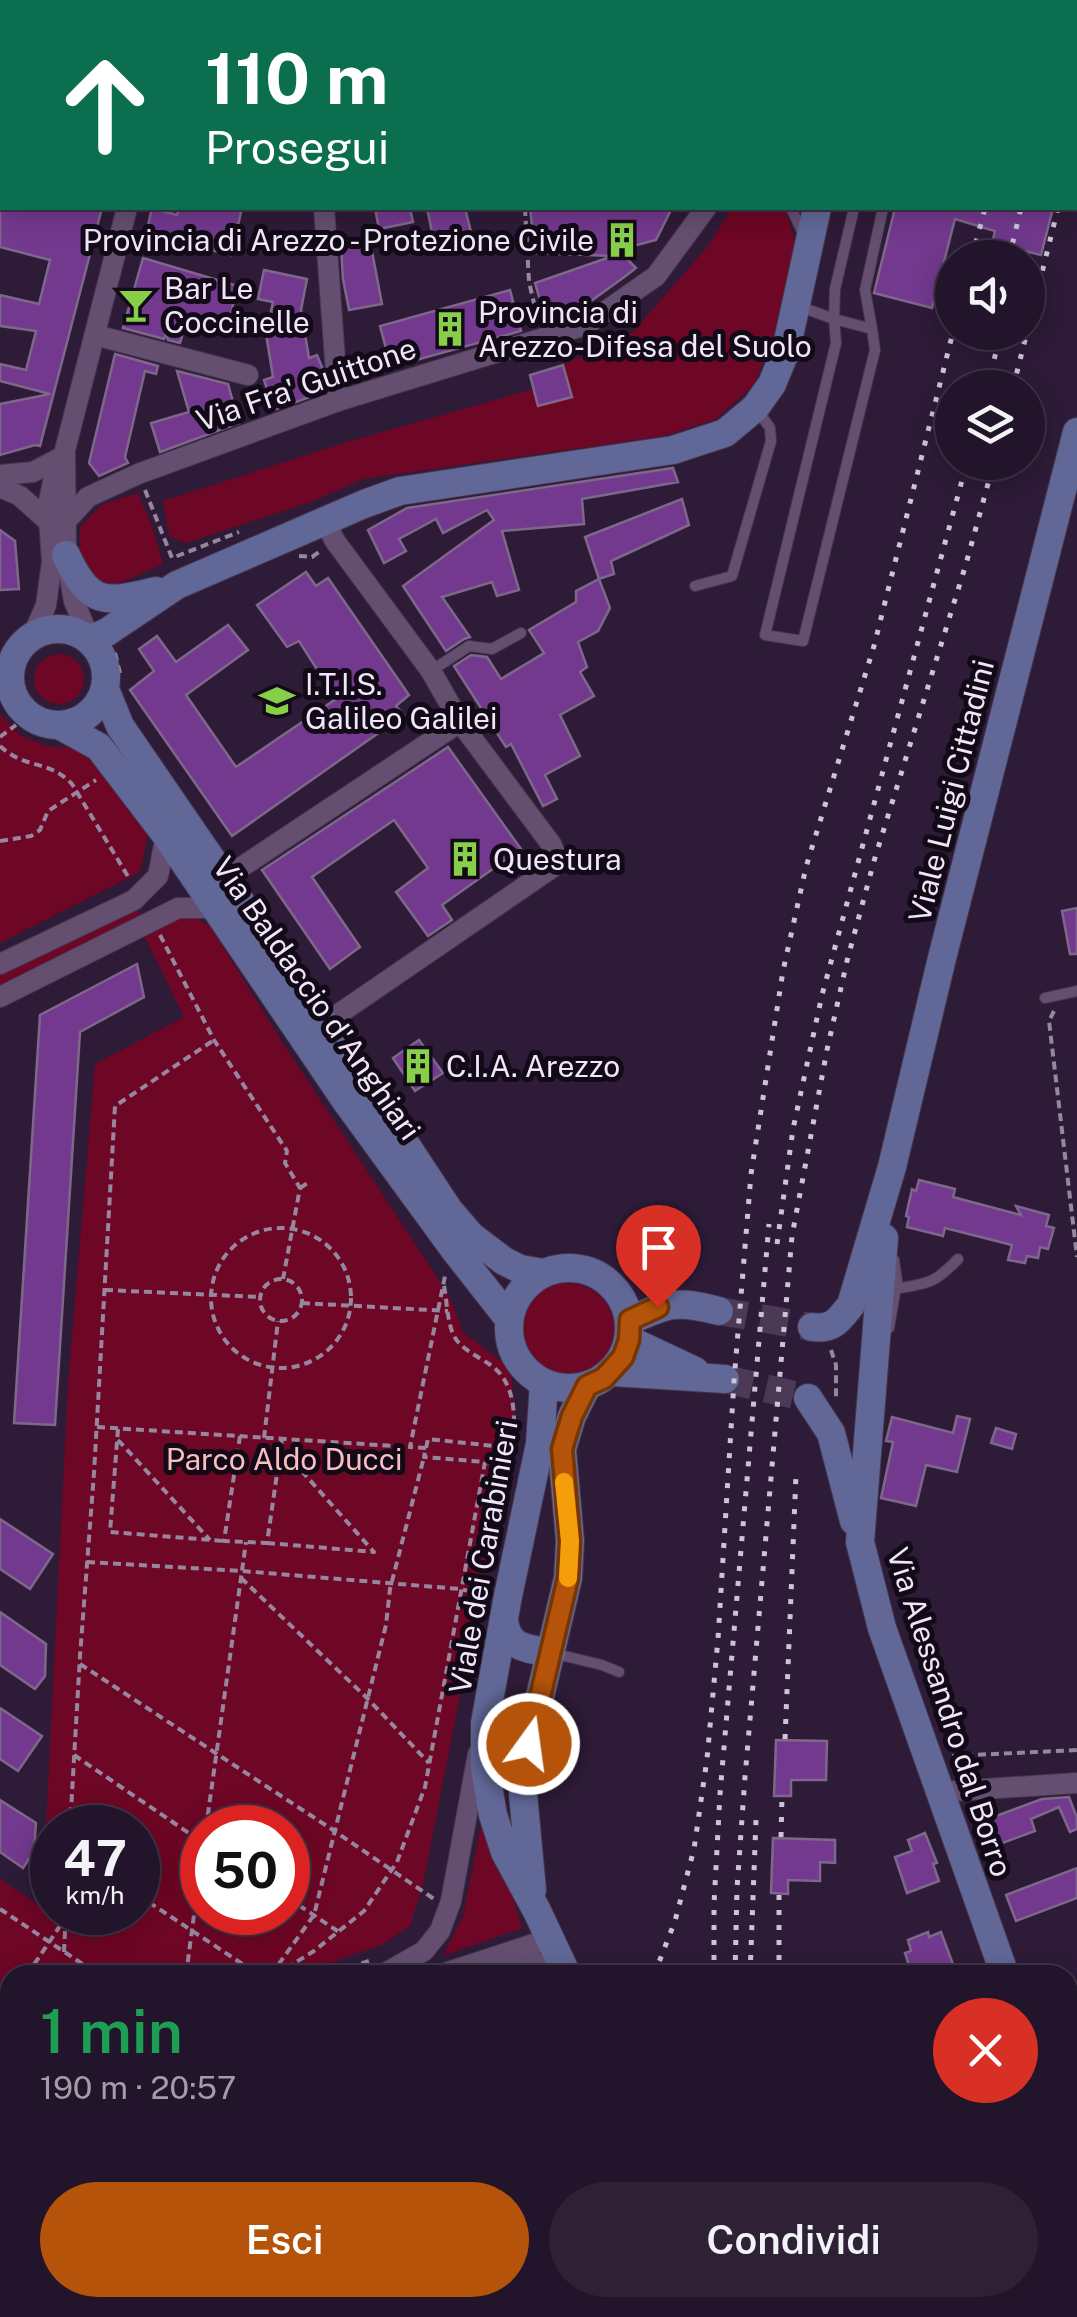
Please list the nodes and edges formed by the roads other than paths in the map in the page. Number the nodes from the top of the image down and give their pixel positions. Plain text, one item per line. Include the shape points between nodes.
1 (126, 210) edge
2 (324, 210) edge
3 (703, 210) edge
4 (792, 210) edge
5 (817, 210) edge
6 (854, 210) edge
7 (883, 210) edge
8 (809, 248) junction
9 (797, 306) junction
10 (834, 319) junction
11 (872, 328) junction
12 (94, 336) junction
13 (248, 374) dead end
14 (338, 402) junction
15 (756, 408) junction
16 (1076, 445) edge
17 (54, 465) junction
18 (0, 475) edge
19 (0, 487) edge
20 (61, 515) junction
21 (330, 531) junction
22 (66, 555) junction
23 (177, 586) junction
24 (695, 586) dead end
25 (521, 633) dead end
26 (90, 640) junction
27 (17, 646) edge
28 (431, 671) junction
29 (112, 681) junction
30 (6, 694) edge
31 (460, 722) junction
32 (61, 726) junction
33 (166, 835) junction
34 (224, 878) junction
35 (216, 908) junction
36 (0, 964) edge
37 (1077, 991) edge
38 (0, 997) edge
39 (1045, 998) dead end
40 (324, 1024) junction
41 (892, 1166) junction
42 (886, 1206) junction
43 (958, 1258) dead end
44 (543, 1273) junction
45 (895, 1289) junction
46 (719, 1311) tunnel mouth
47 (509, 1319) junction
48 (814, 1328) tunnel mouth
49 (629, 1330) junction
50 (612, 1372) junction
51 (544, 1384) junction
52 (587, 1386) junction
53 (808, 1398) dead end
54 (860, 1542) junction
55 (506, 1608) junction
56 (551, 1653) junction
57 (619, 1672) dead end
58 (485, 1723) junction
59 (1077, 1783) edge
60 (939, 1792) junction
61 (537, 1911) junction
62 (549, 1940) junction
63 (494, 1957) junction
64 (384, 1965) edge
65 (469, 1965) edge
66 (541, 1965) edge
67 (559, 1965) edge
68 (1001, 1965) edge

1 - 12 street
2 - 14 street
3 - 14 street, Via Fra' Guittone via 656,276 586,325
4 - 8 lane
5 - 8 main road
6 - 10 lane
7 - 11 lane via 864,290
8 - 9 main road
9 - 10 lane
9 - 15 main road via 786,350
10 - 11 lane
10 - 11 lane via 836,343 765,635 803,641 875,350
12 - 13 street
12 - 17 street
14 - 20 street, Via Fra' Guittone via 138,474
15 - 21 main road via 725,433 673,450 400,491
15 - 24 lane via 771,441 732,576
16 - 41 main road, Viale Luigi Cittadini
17 - 18 street
17 - 20 street
17 - 20 street
19 - 20 street
20 - 22 street
20 - 27 street via 46,605
21 - 23 main road
21 - 28 street
22 - 23 main road via 91,592 109,600
22 - 26 street
23 - 26 main road
25 - 28 lane via 492,649 469,646
26 - 27 main road via 47,629
26 - 29 main road
27 - 30 main road
28 - 31 street
29 - 32 main road via 89,714
29 - 34 main road, Via Baldaccio d'Anghiari via 120,726
30 - 32 main road via 32,718
31 - 34 street
31 - 40 street via 559,863
32 - 33 main road, Via Baldaccio d'Anghiari via 98,747
33 - 35 main road, Via Baldaccio d'Anghiari
33 - 36 street via 158,876 134,900
34 - 40 main road, Via Baldaccio d'Anghiari
35 - 38 street via 178,908
35 - 47 main road, Via Baldaccio d'Anghiari via 346,1101
37 - 39 lane
40 - 44 main road, Via Baldaccio d'Anghiari via 471,1236 504,1261
41 - 42 main road, Via Alessandro dal Borro
41 - 48 main road via 851,1305 840,1320
42 - 45 lane
42 - 54 main road, Via Alessandro dal Borro
43 - 45 lane via 940,1278
44 - 47 main road via 520,1292
44 - 49 main road via 580,1268 604,1278 621,1297
45 - 54 lane
46 - 49 main road via 688,1303 658,1307
47 - 51 main road via 516,1357
49 - 50 main road
49 - 50 main road via 694,1371 725,1379
50 - 52 main road
51 - 52 main road
51 - 55 main road, Viale dei Carabinieri via 540,1444
52 - 56 main road, Viale dei Carabinieri via 562,1449 570,1556
53 - 54 main road via 830,1433
54 - 60 main road, Via Alessandro dal Borro
55 - 56 main road via 512,1642
55 - 58 main road, Viale dei Carabinieri
56 - 57 lane
56 - 61 main road, Viale dei Carabinieri via 522,1794
58 - 61 main road, Viale dei Carabinieri via 493,1815 504,1852
58 - 64 street via 440,1931 424,1951
59 - 60 street
60 - 68 main road, Via Alessandro dal Borro
61 - 62 main road, Viale dei Carabinieri
62 - 63 street
62 - 67 main road, Viale dei Carabinieri
63 - 65 street
63 - 66 street

